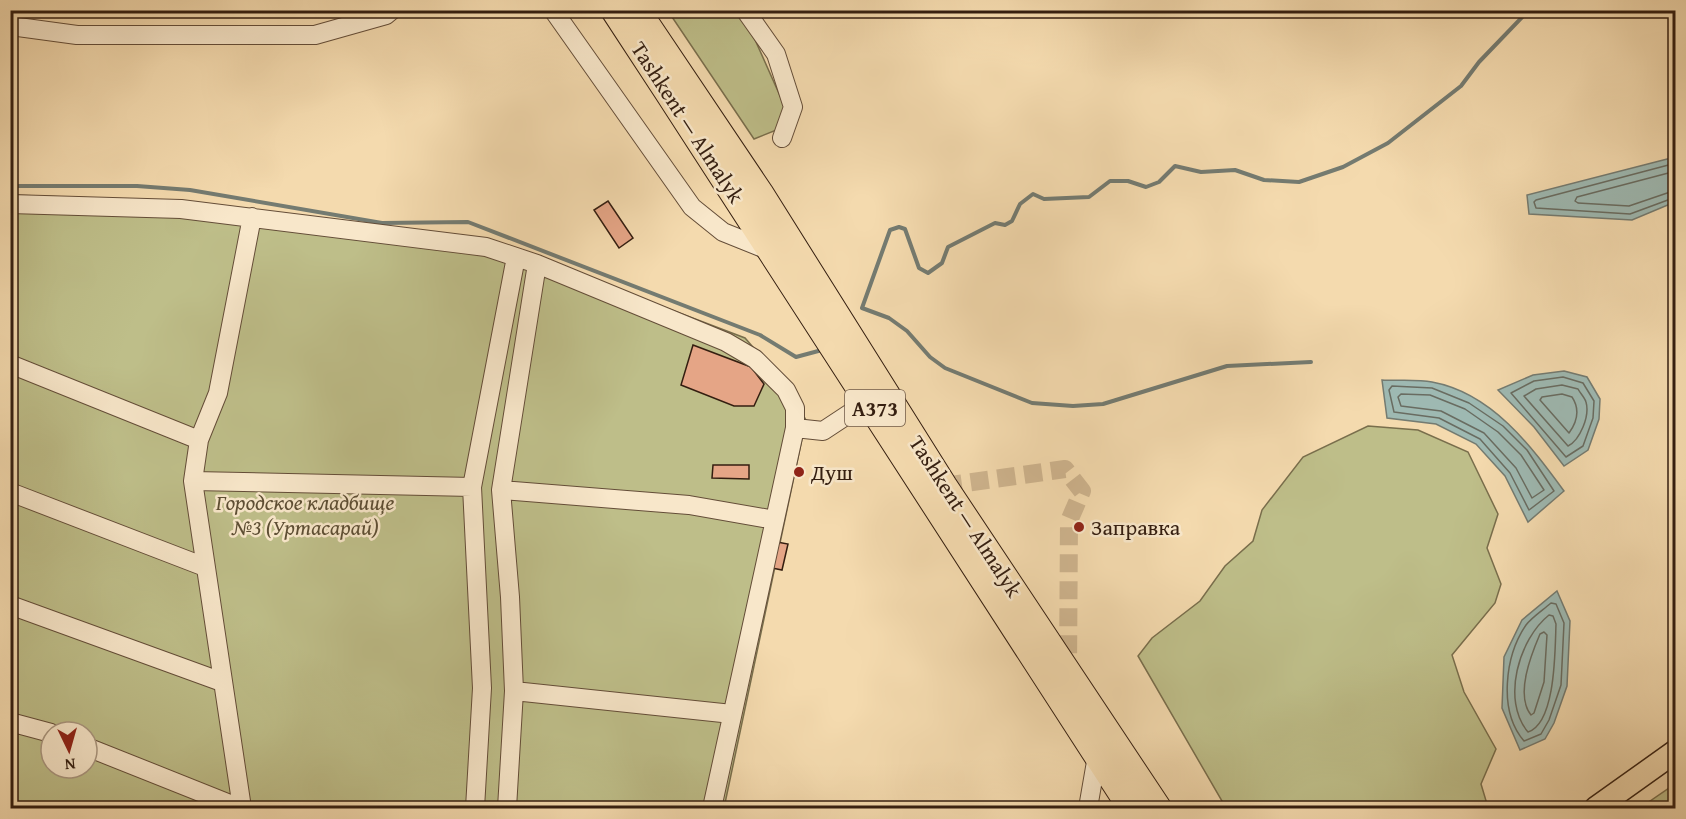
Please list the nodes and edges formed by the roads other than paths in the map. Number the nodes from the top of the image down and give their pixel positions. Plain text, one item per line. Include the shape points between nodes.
1 (392, 10) edge
2 (553, 10) edge
3 (614, 10) edge
4 (637, 10) edge
5 (745, 10) edge
6 (10, 23) edge
7 (782, 138) dead end
8 (10, 204) edge
9 (252, 217) junction
10 (773, 252) junction
11 (516, 257) junction
12 (537, 264) junction
13 (10, 364) edge
14 (870, 400) junction
15 (795, 428) junction
16 (199, 440) junction
17 (193, 481) junction
18 (472, 487) junction
19 (501, 489) junction
20 (10, 492) edge
21 (775, 520) junction
22 (205, 567) junction
23 (10, 605) edge
24 (222, 682) junction
25 (513, 691) junction
26 (732, 714) junction
27 (10, 722) edge
28 (39, 730) edge
29 (1676, 750) edge
30 (99, 752) edge
31 (1097, 756) junction
32 (241, 808) edge
33 (475, 808) edge
34 (507, 808) edge
35 (712, 808) edge
36 (1088, 808) edge
37 (1131, 808) edge
38 (1158, 808) edge
39 (1596, 808) edge

1 - 6 street via 315,34 77,35
2 - 10 street via 692,207 723,232
3 - 10 highway, Tashkent — Almalyk / A373
4 - 38 highway, Tashkent — Almalyk / A373 via 760,193 944,486
5 - 7 street via 776,54 794,107
8 - 9 street via 181,209
9 - 11 street via 486,247
9 - 16 street via 218,393
10 - 14 highway, Tashkent — Almalyk / A373
11 - 12 street
11 - 18 street
12 - 15 street via 726,342 754,359 792,398
12 - 19 street
13 - 16 street
14 - 15 street via 823,432
14 - 31 highway, Tashkent — Almalyk / A373
15 - 21 street
16 - 17 street
17 - 18 street
17 - 22 street
18 - 33 street via 482,688
19 - 21 street via 689,506
19 - 25 street
20 - 22 street
21 - 26 street
22 - 24 street
23 - 24 street
24 - 32 street
25 - 26 street
25 - 34 street
26 - 35 street
27 - 28 street
29 - 39 main road
30 - 32 street
31 - 36 street
31 - 37 highway, Tashkent — Almalyk / A373

